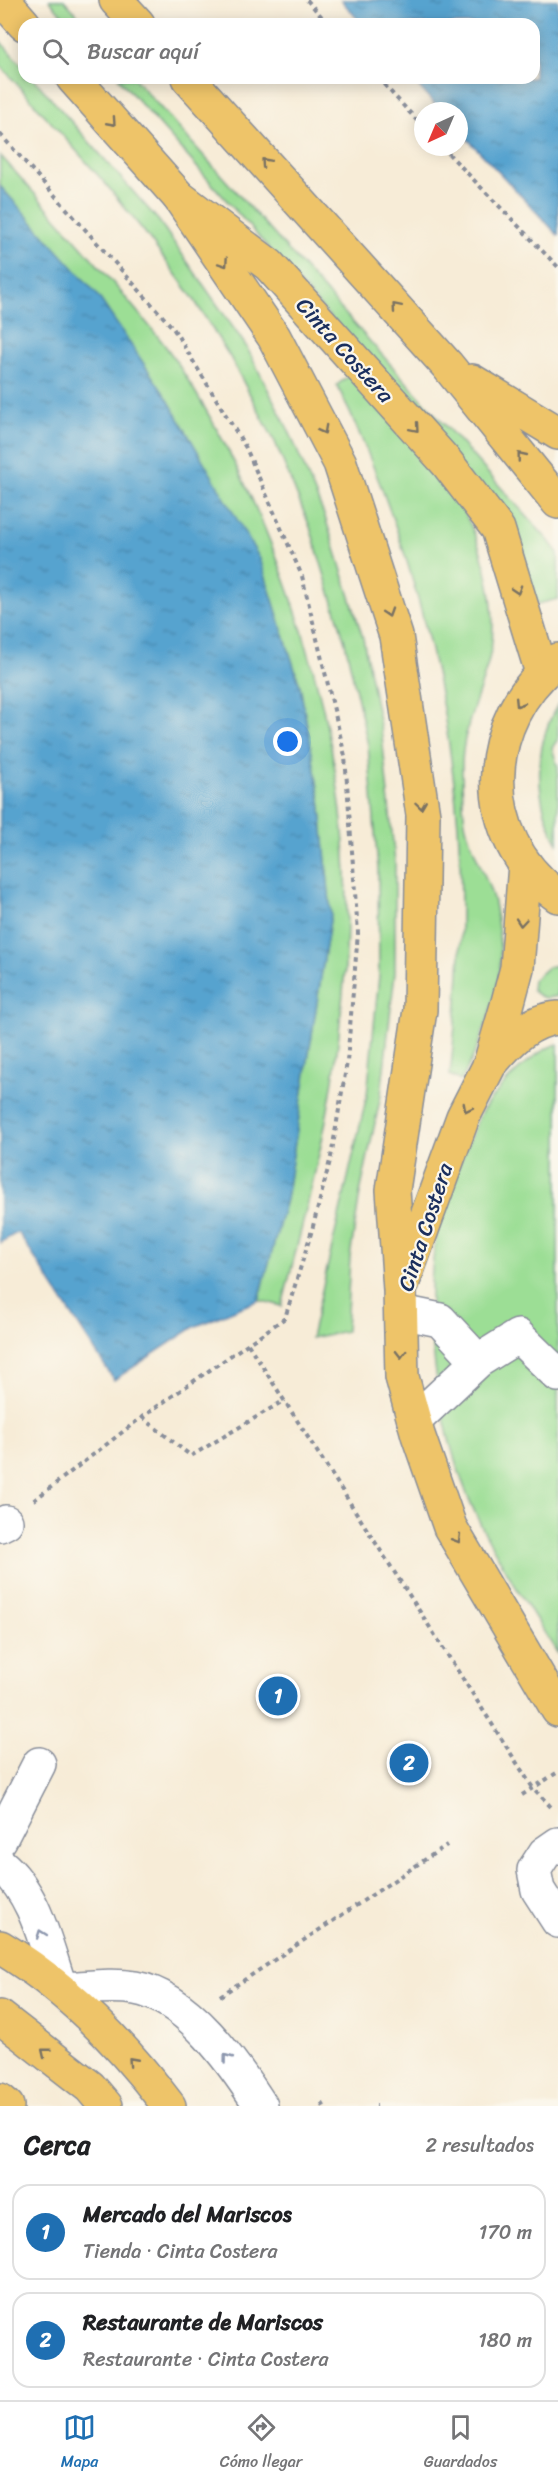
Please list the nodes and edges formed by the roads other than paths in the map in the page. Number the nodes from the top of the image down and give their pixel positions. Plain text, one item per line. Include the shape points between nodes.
1 (3, 0) edge
2 (116, 0) edge
3 (19, 18) edge
4 (132, 18) edge
5 (78, 84) edge
6 (193, 84) edge
7 (179, 197) junction
8 (447, 365) junction
9 (558, 433) edge
10 (558, 502) edge
11 (550, 667) edge
12 (525, 864) junction
13 (558, 896) edge
14 (558, 1018) edge
15 (490, 1064) junction
16 (401, 1301) junction
17 (478, 1361) junction
18 (558, 1375) edge
19 (414, 1421) junction
20 (558, 1710) edge
21 (39, 1764) dead end
22 (0, 1840) edge
23 (558, 1844) edge
24 (0, 1864) edge
25 (558, 1921) edge
26 (0, 1947) edge
27 (61, 1989) junction
28 (0, 2017) edge
29 (98, 2097) edge
30 (0, 2100) edge
31 (7, 2106) edge
32 (169, 2106) edge
33 (261, 2106) edge

1 - 3 main road
2 - 4 main road
5 -> 7 main road, Cinta Costera
8 -> 6 main road
7 -> 11 main road, Cinta Costera via 269,265 447,464 498,529
7 -> 16 main road via 274,337 340,464 396,636 423,815 420,1010 393,1191
8 - 9 main road
10 -> 8 main road
11 -> 12 main road via 524,694 510,718 498,758 502,814
12 - 13 main road
12 -> 15 main road, Cinta Costera via 517,968
14 - 15 main road via 543,1019 512,1040
15 -> 16 main road, Cinta Costera via 463,1117
16 - 17 lane via 440,1320
16 -> 19 main road, Cinta Costera via 402,1377
17 - 18 lane via 519,1336
17 - 19 lane
19 -> 20 main road, Cinta Costera via 450,1527
21 - 22 lane
23 - 25 lane via 545,1853 534,1870 538,1890
27 -> 24 lane via 30,1903 13,1875
26 - 27 main road
32 -> 27 main road via 101,2026
33 -> 27 lane via 221,2049 189,2017 162,1999 138,1989 111,1986
29 -> 28 main road
30 - 31 main road

